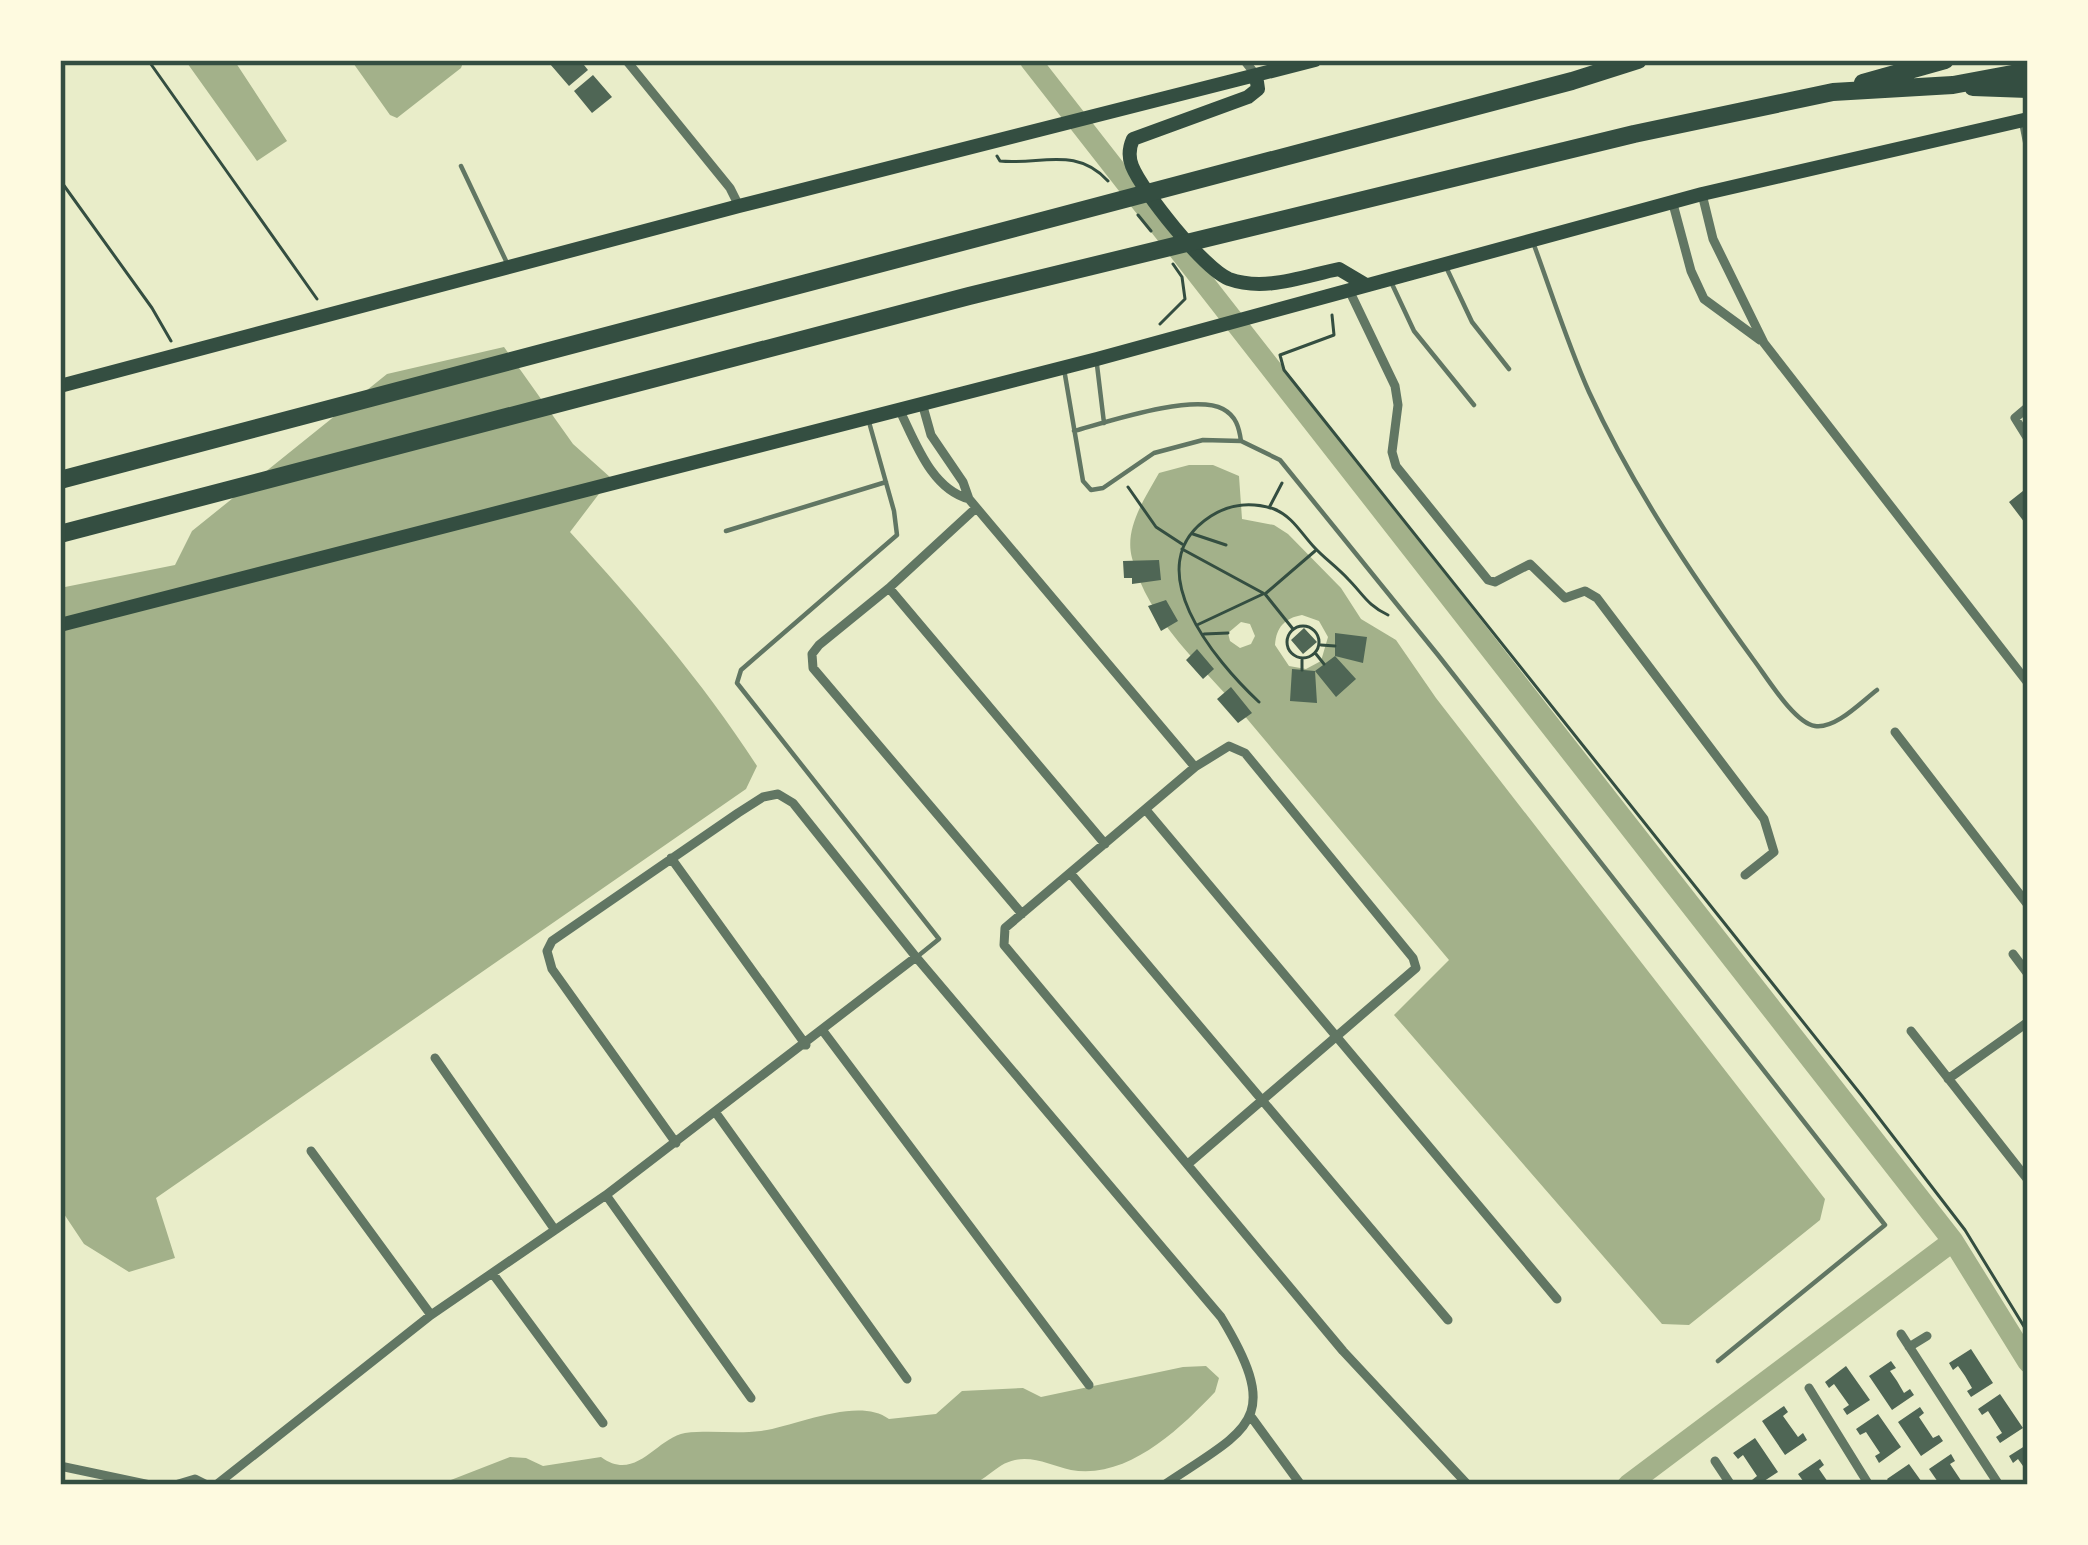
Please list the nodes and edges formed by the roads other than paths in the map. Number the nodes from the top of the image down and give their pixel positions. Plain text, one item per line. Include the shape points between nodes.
1 (626, 60) edge
2 (1244, 60) edge
3 (1315, 60) edge
4 (1638, 60) edge
5 (1945, 60) edge
6 (2028, 71) edge
7 (1256, 75) junction
8 (1953, 85) junction
9 (2028, 89) edge
10 (1833, 92) junction
11 (2025, 120) edge
12 (2028, 145) edge
13 (461, 166) dead end
14 (1702, 194) junction
15 (1673, 204) junction
16 (740, 206) junction
17 (1532, 240) junction
18 (1444, 264) junction
19 (510, 268) junction
20 (1389, 278) junction
21 (1366, 285) junction
22 (1349, 290) junction
23 (1765, 343) junction
24 (1097, 359) junction
25 (1064, 368) junction
26 (1509, 369) dead end
27 (60, 386) edge
28 (922, 404) junction
29 (1474, 405) dead end
30 (2028, 406) edge
31 (899, 409) junction
32 (867, 417) junction
33 (1104, 423) junction
34 (1074, 431) junction
35 (2028, 439) edge
36 (1241, 441) junction
37 (60, 480) edge
38 (886, 482) junction
39 (972, 503) junction
40 (726, 530) dead end
41 (60, 534) edge
42 (890, 588) junction
43 (60, 625) edge
44 (2028, 683) edge
45 (1877, 690) dead end
46 (1895, 732) dead end
47 (1195, 767) junction
48 (1145, 810) junction
49 (1105, 844) junction
50 (671, 858) junction
51 (1070, 874) junction
52 (1744, 875) dead end
53 (2028, 905) edge
54 (1022, 914) junction
55 (2013, 954) dead end
56 (916, 957) junction
57 (2028, 974) edge
58 (2028, 1022) edge
59 (823, 1031) junction
60 (1911, 1031) dead end
61 (1337, 1039) junction
62 (806, 1045) junction
63 (435, 1058) dead end
64 (1948, 1079) junction
65 (1263, 1102) junction
66 (716, 1113) junction
67 (676, 1143) junction
68 (311, 1151) dead end
69 (1188, 1164) junction
70 (2028, 1180) edge
71 (606, 1196) junction
72 (555, 1230) junction
73 (493, 1274) junction
74 (1557, 1299) dead end
75 (431, 1315) junction
76 (1448, 1320) dead end
77 (1901, 1334) dead end
78 (1928, 1336) dead end
79 (1910, 1347) junction
80 (1718, 1360) dead end
81 (907, 1379) dead end
82 (1089, 1385) dead end
83 (1808, 1388) dead end
84 (751, 1398) dead end
85 (1252, 1418) junction
86 (603, 1423) dead end
87 (1715, 1461) dead end
88 (60, 1466) edge
89 (150, 1485) edge
90 (175, 1485) edge
91 (212, 1485) edge
92 (1165, 1485) edge
93 (1301, 1485) edge
94 (1468, 1485) edge
95 (1731, 1485) edge
96 (1869, 1485) edge
97 (2000, 1485) edge

1 - 16 street
2 - 7 street
3 - 7 main road
4 - 37 highway via 1162,188 1109,193
5 - 10 highway
6 - 8 highway
7 - 16 main road
7 - 21 main road via 1258,89 1248,97 1133,139 1132,166 1172,225 1228,278 1260,286 1340,268
8 - 9 highway
8 - 10 highway
10 - 41 highway via 1154,248
11 - 12 street
11 - 14 main road
13 - 19 lane
14 - 15 main road
14 - 23 street via 1713,239
15 - 17 main road
15 - 23 street via 1704,299
16 - 19 main road
17 - 18 main road
17 - 45 lane via 1588,388 1634,478 1773,686 1817,727
18 - 20 main road
18 - 26 lane via 1472,322
19 - 27 main road
20 - 21 main road
20 - 29 lane via 1414,331
21 - 22 main road
22 - 24 main road
22 - 52 street via 1395,386 1396,466 1488,580 1530,564 1565,598 1585,591 1597,598 1764,819 1774,852
23 - 44 street
24 - 25 main road
24 - 33 lane
25 - 28 main road
25 - 34 lane
28 - 31 main road
28 - 39 street
30 - 35 street via 2015,418
31 - 32 main road
31 - 39 street via 936,476
32 - 38 lane
32 - 43 main road
33 - 34 lane
33 - 36 lane via 1206,404 1231,415
34 - 36 lane via 1083,482 1097,491 1154,453 1203,440
36 - 80 lane via 1290,472 1885,1225
38 - 40 lane
38 - 56 lane via 897,535 741,670 737,683 939,939
39 - 42 street
39 - 47 street
42 - 49 street
42 - 54 street via 819,645 813,668
46 - 53 street
47 - 48 street
47 - 61 street via 1229,746 1245,754 1413,958 1409,977
48 - 49 street
48 - 61 street
49 - 51 street
50 - 56 street via 778,794
50 - 62 street
50 - 67 street via 547,951
51 - 54 street
51 - 65 street
54 - 69 street via 1005,928 1009,954
55 - 57 street
56 - 59 street
56 - 85 street via 1221,1317 1248,1375
58 - 64 street
59 - 62 street
59 - 82 street
60 - 64 street
61 - 65 street
61 - 74 street
62 - 66 street
63 - 72 street
64 - 70 street
65 - 69 street
65 - 76 street
66 - 67 street
66 - 81 street
67 - 71 street
68 - 75 street
69 - 94 street via 1343,1351
71 - 72 street
71 - 84 street
72 - 73 street
73 - 75 street
73 - 86 street
75 - 91 street
77 - 79 street
78 - 79 street
79 - 97 street
83 - 96 street
85 - 92 street via 1237,1438
85 - 93 street
87 - 95 street
88 - 89 street
90 - 91 street

